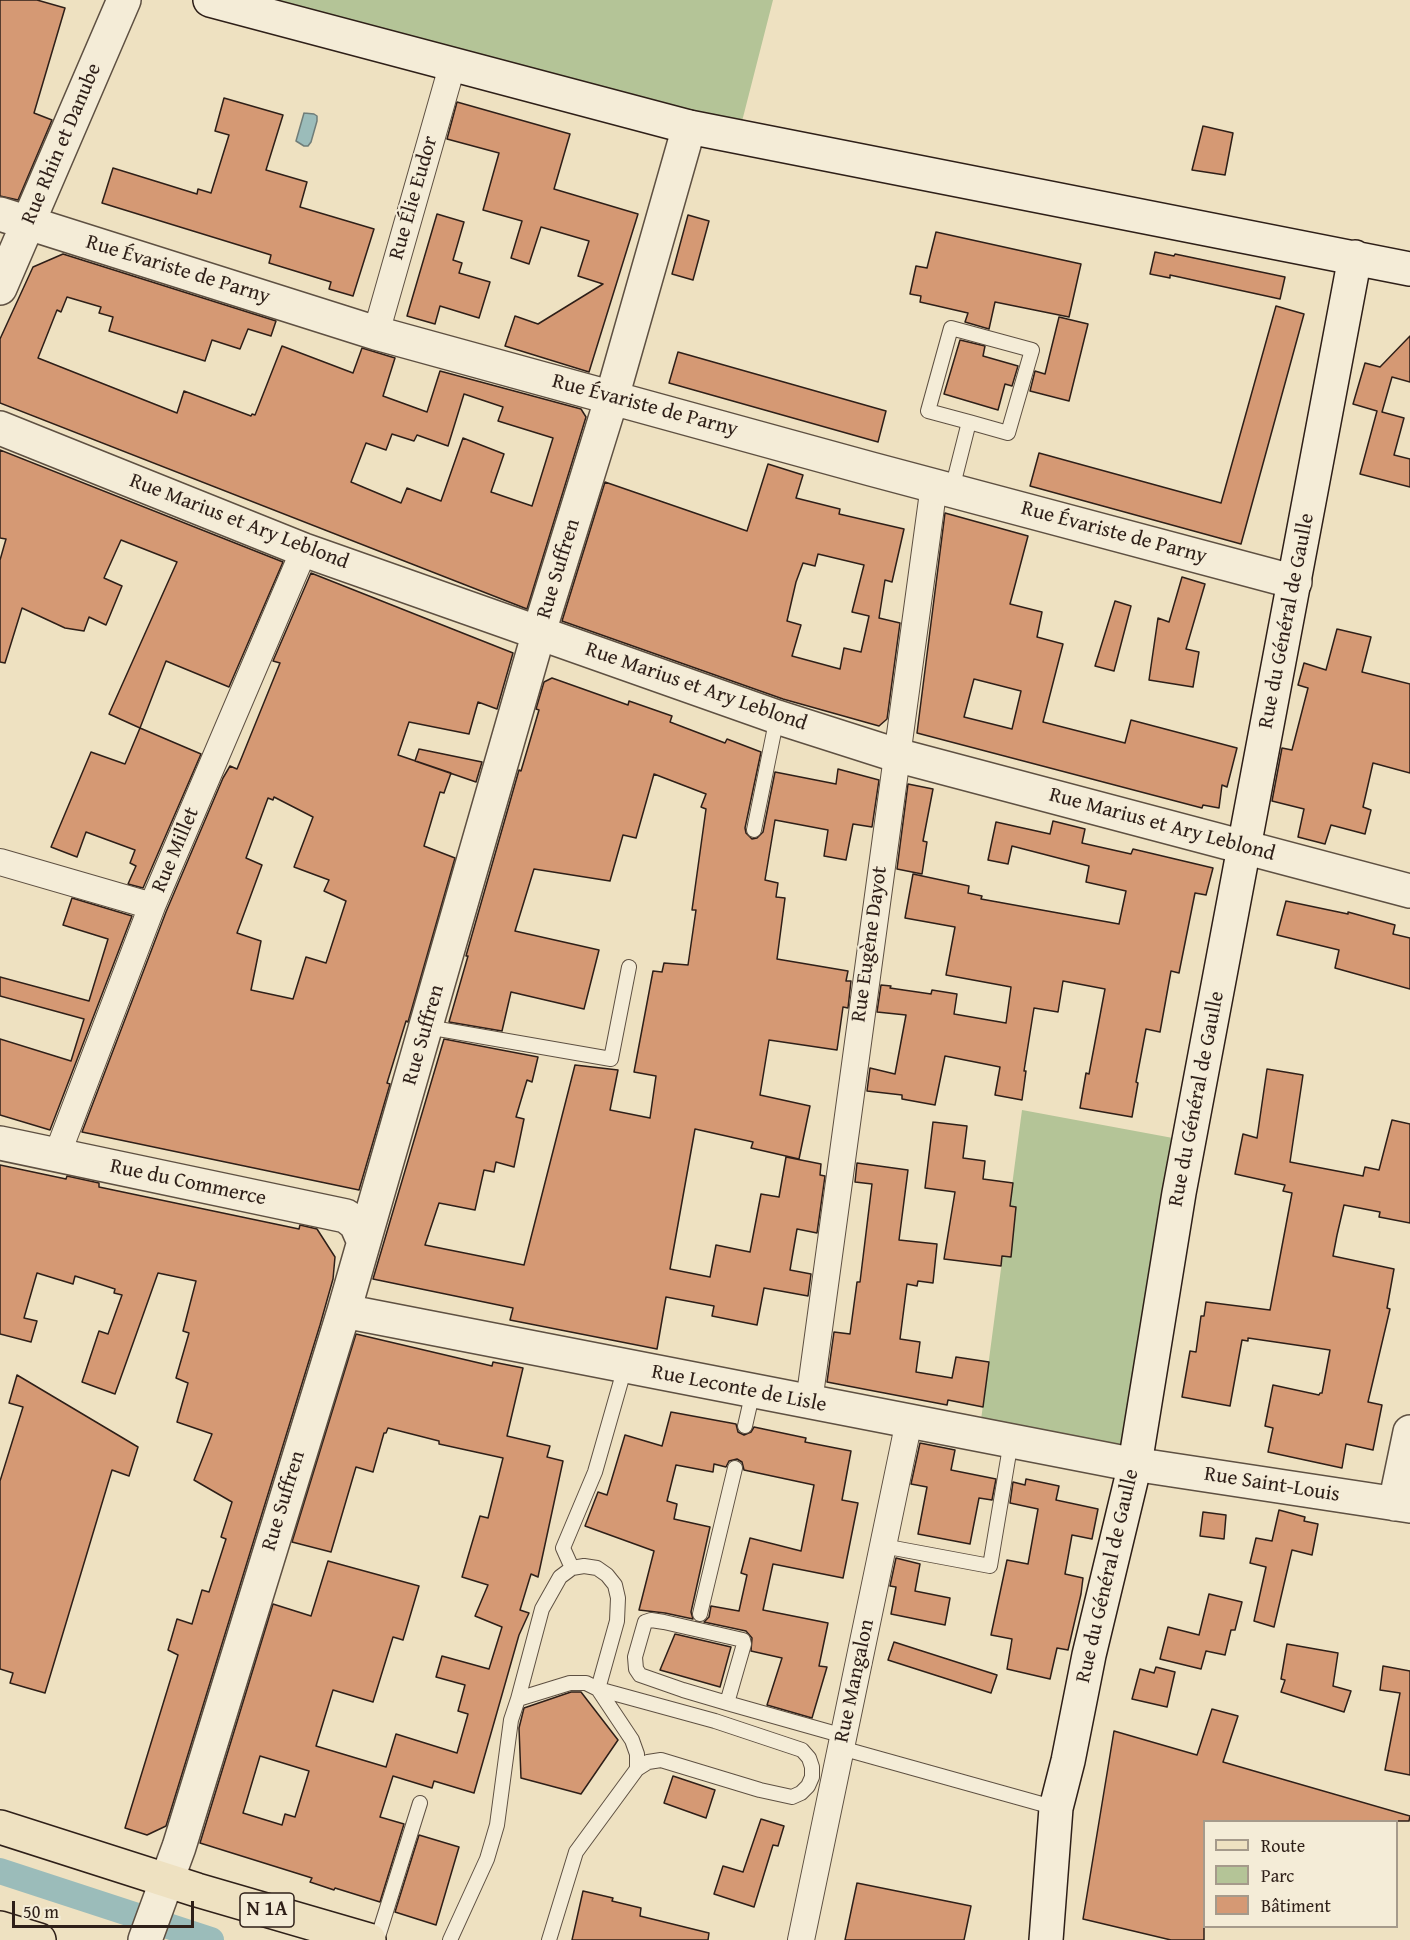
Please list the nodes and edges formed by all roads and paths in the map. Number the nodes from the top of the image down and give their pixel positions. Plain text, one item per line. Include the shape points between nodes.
1 (124, 0) edge
2 (210, 0) edge
3 (453, 63) junction
4 (690, 127) junction
5 (14, 219) edge
6 (1355, 257) junction
7 (1410, 269) edge
8 (0, 288) edge
9 (376, 333) junction
10 (612, 397) junction
11 (969, 422) junction
12 (0, 428) edge
13 (943, 487) junction
14 (304, 550) junction
15 (1295, 582) junction
16 (539, 632) junction
17 (777, 717) junction
18 (896, 755) junction
19 (754, 830) dead end
20 (1245, 847) junction
21 (0, 861) edge
22 (1410, 891) edge
23 (152, 906) junction
24 (629, 967) dead end
25 (427, 1028) junction
26 (0, 1143) edge
27 (57, 1155) junction
28 (363, 1240) junction
29 (344, 1311) junction
30 (625, 1367) junction
31 (753, 1391) junction
32 (808, 1402) junction
33 (909, 1421) junction
34 (745, 1426) dead end
35 (1410, 1432) edge
36 (1011, 1441) junction
37 (1135, 1464) junction
38 (735, 1468) dead end
39 (1403, 1505) edge
40 (883, 1546) junction
41 (572, 1568) junction
42 (700, 1614) dead end
43 (598, 1689) junction
44 (518, 1699) junction
45 (727, 1702) junction
46 (842, 1742) junction
47 (637, 1769) junction
48 (420, 1803) dead end
49 (1056, 1808) junction
50 (0, 1827) edge
51 (162, 1893) junction
52 (0, 1928) edge
53 (145, 1939) edge
54 (39, 1940) edge
55 (369, 1940) edge
56 (377, 1940) edge
57 (450, 1940) edge
58 (549, 1940) edge
59 (801, 1940) edge
60 (1046, 1940) edge

1 - 5 street, Rue Rhin et Danube
2 - 3 street
3 - 4 street
3 - 9 street, Rue Élie Eudor
4 - 6 street
4 - 10 street, Rue Suffren
5 - 8 street, Rue Rhin et Danube
5 - 9 street, Rue Évariste de Parny
6 - 7 street
6 - 15 street, Rue du Général de Gaulle
9 - 10 street, Rue Évariste de Parny
10 - 13 street, Rue Évariste de Parny
10 - 16 street, Rue Suffren
11 - 11 lane via 928,411 951,327 1032,350 1008,433
11 - 13 lane
12 - 14 street, Rue Marius et Ary Leblond
13 - 15 street, Rue Évariste de Parny
13 - 18 street, Rue Eugène Dayot
14 - 16 street, Rue Marius et Ary Leblond
14 - 23 street, Rue Millet
15 - 20 street, Rue du Général de Gaulle
16 - 17 street, Rue Marius et Ary Leblond
16 - 25 street, Rue Suffren
17 - 18 street, Rue Marius et Ary Leblond
17 - 19 lane
18 - 20 street, Rue Marius et Ary Leblond
18 - 32 street, Rue Eugène Dayot
20 - 22 street, Rue Marius et Ary Leblond
20 - 37 street, Rue du Général de Gaulle via 1179,1193
21 - 23 street
23 - 27 street, Rue Millet
24 - 25 lane via 611,1059
25 - 28 street, Rue Suffren
26 - 27 street, Rue du Commerce
27 - 28 street, Rue du Commerce via 346,1216 356,1224
28 - 29 street, Rue Suffren
29 - 30 street, Rue Leconte de Lisle
29 - 51 street, Rue Suffren
30 - 31 street, Rue Leconte de Lisle
30 - 41 lane via 595,1472 563,1548
31 - 32 street, Rue Leconte de Lisle
31 - 34 lane
32 - 33 street, Rue Leconte de Lisle
33 - 36 street, Rue Leconte de Lisle
33 - 40 street, Rue Mangalon
35 - 39 street
36 - 37 street, Rue Leconte de Lisle
36 - 40 lane via 990,1566
37 - 39 street, Rue Saint-Louis
37 - 49 street, Rue du Général de Gaulle
38 - 42 lane
40 - 46 street, Rue Mangalon
41 - 43 lane via 597,1568 615,1585 618,1598 617,1622
41 - 44 lane via 560,1577 542,1609
43 - 44 lane via 586,1683 570,1683
43 - 47 lane via 632,1740
43 - 47 lane via 802,1750 809,1758 812,1777 808,1786 792,1797 661,1760
44 - 57 lane via 511,1720 497,1826 487,1859
45 - 45 lane via 640,1675 634,1657 645,1622 664,1622 743,1640
45 - 46 lane
46 - 49 lane
46 - 59 street, Rue Mangalon
47 - 58 lane via 576,1852
48 - 56 lane
49 - 60 street, Rue du Général de Gaulle
50 - 51 main road, N 1A
51 - 53 street, Rue Suffren
51 - 55 main road, N 1A
52 - 54 main road

